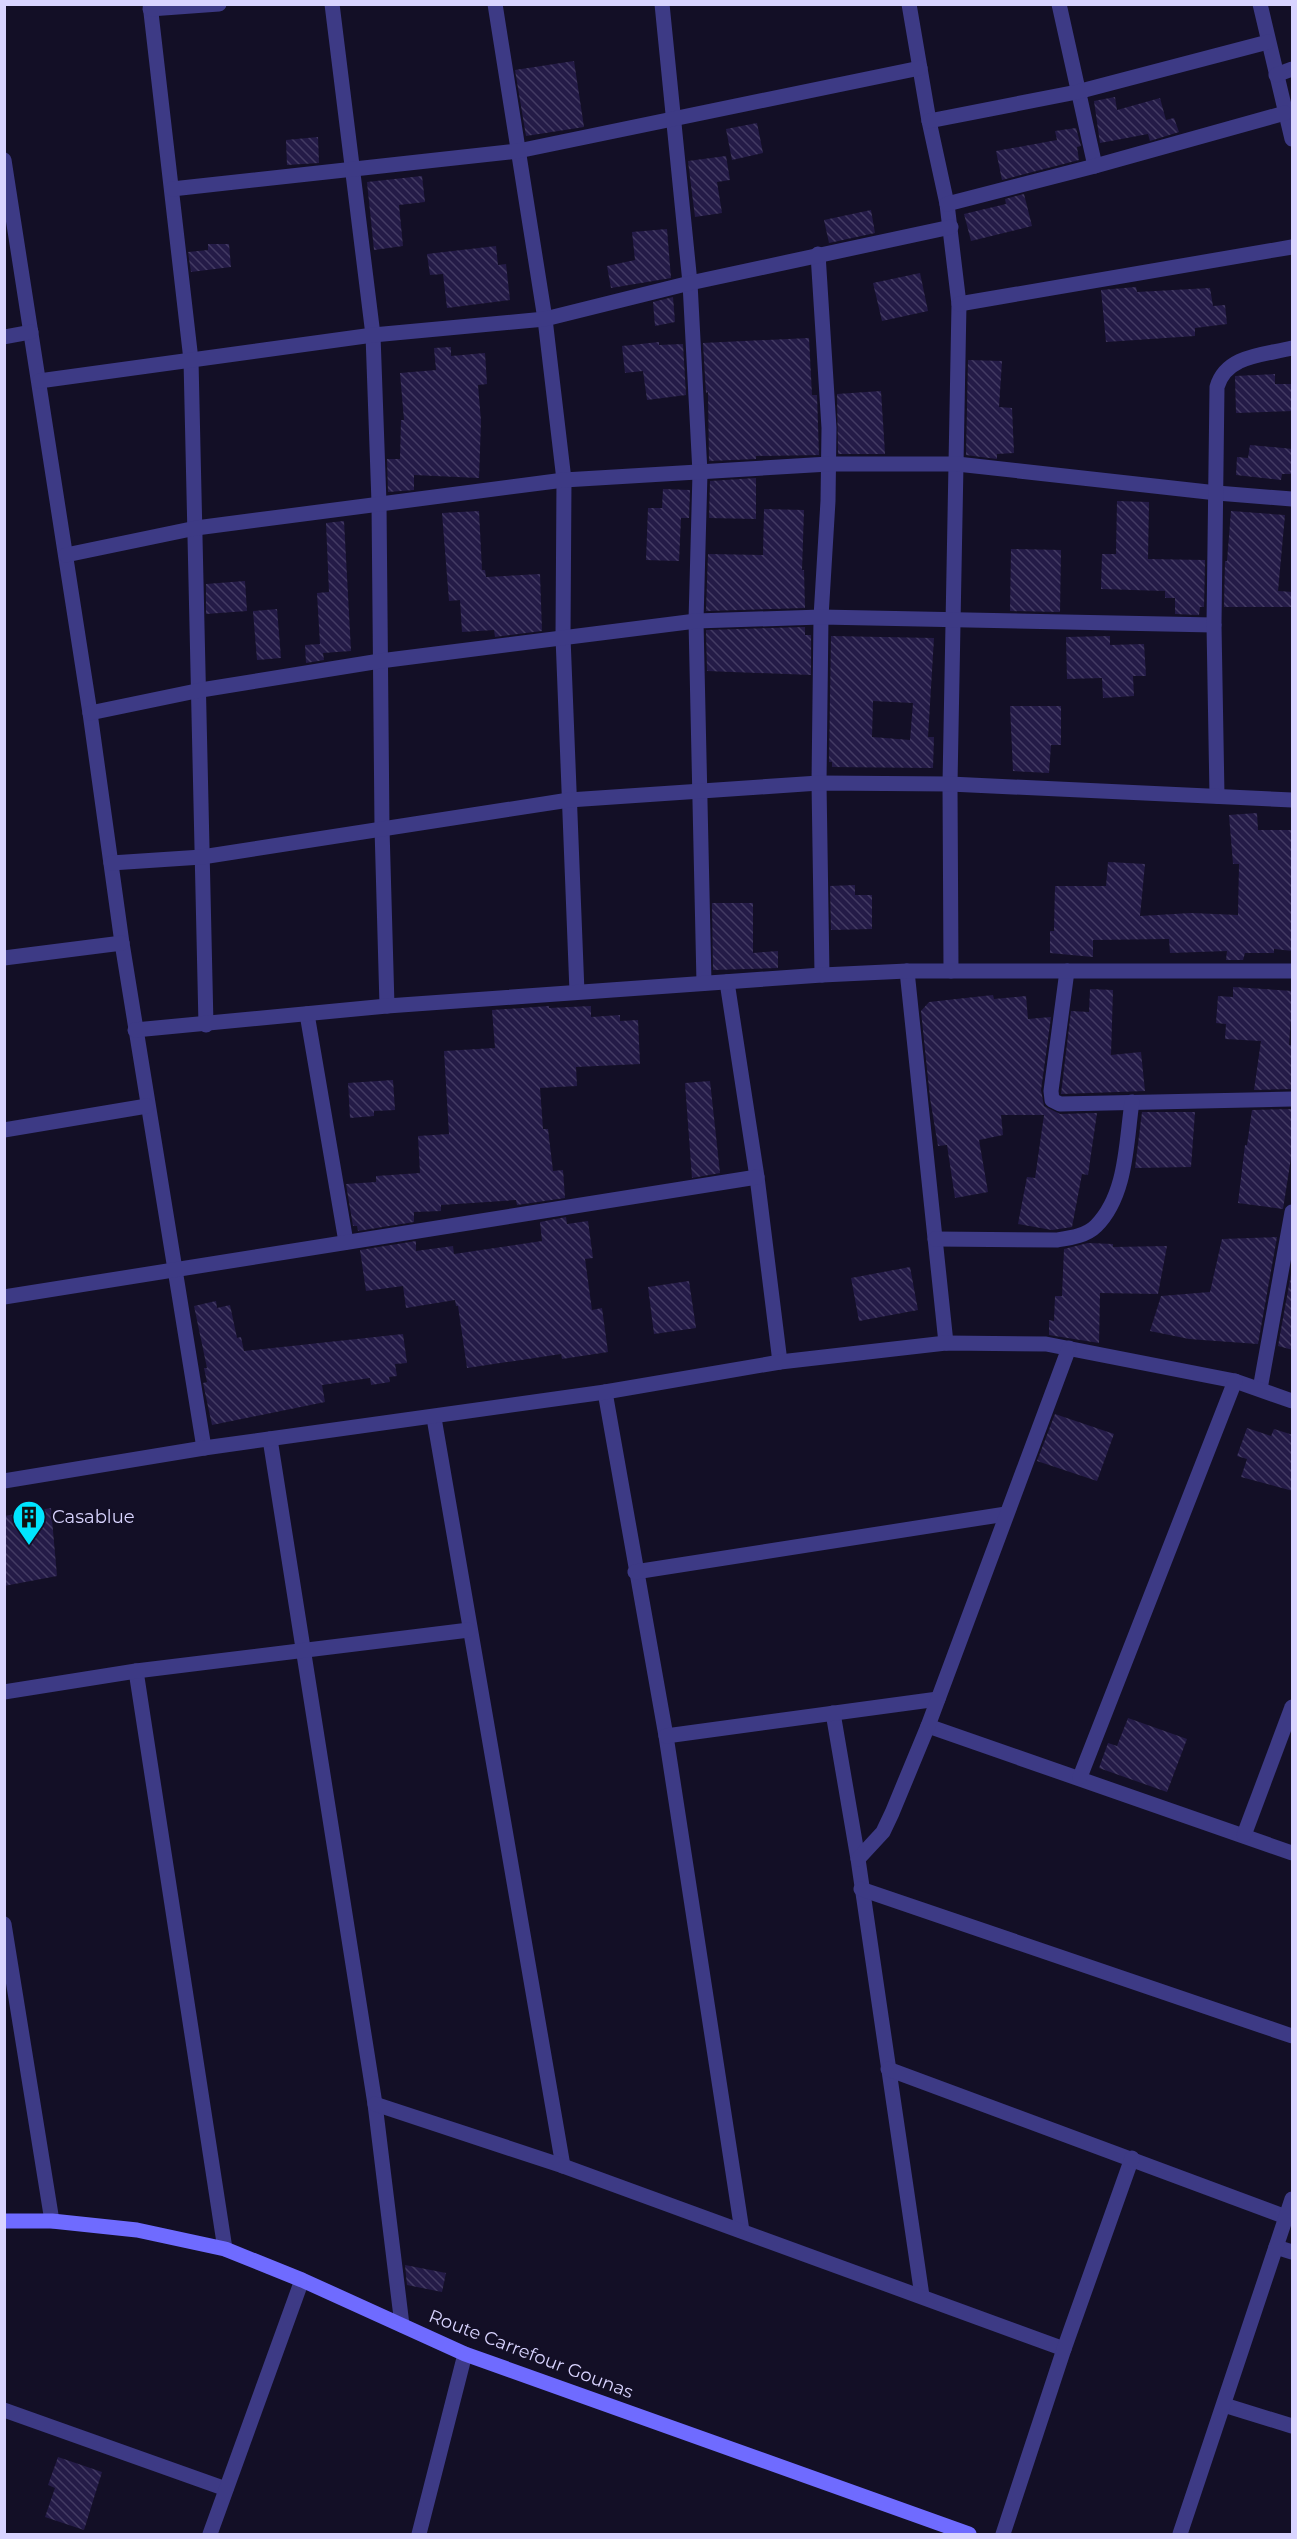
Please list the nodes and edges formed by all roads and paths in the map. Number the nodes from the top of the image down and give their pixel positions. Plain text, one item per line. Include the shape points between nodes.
1 (219, 4) edge
2 (332, 4) edge
3 (495, 4) edge
4 (662, 4) edge
5 (909, 4) edge
6 (1059, 4) edge
7 (1260, 4) edge
8 (150, 7) edge
9 (1268, 42) junction
10 (920, 68) junction
11 (1293, 69) edge
12 (1276, 75) junction
13 (1077, 92) junction
14 (1286, 113) junction
15 (675, 116) junction
16 (929, 121) junction
17 (1293, 139) edge
18 (518, 151) junction
19 (4, 160) edge
20 (1095, 166) junction
21 (352, 167) junction
22 (6, 182) edge
23 (172, 189) junction
24 (947, 204) junction
25 (951, 227) junction
26 (1293, 247) edge
27 (819, 254) junction
28 (690, 283) junction
29 (959, 304) junction
30 (545, 319) junction
31 (31, 332) junction
32 (373, 335) junction
33 (4, 337) edge
34 (1293, 348) edge
35 (191, 360) junction
36 (39, 381) junction
37 (829, 464) junction
38 (957, 464) junction
39 (700, 473) junction
40 (564, 480) junction
41 (1217, 493) junction
42 (1293, 499) edge
43 (379, 503) junction
44 (196, 528) junction
45 (66, 555) junction
46 (821, 617) junction
47 (955, 618) junction
48 (696, 621) junction
49 (1214, 625) junction
50 (563, 637) junction
51 (381, 661) junction
52 (201, 690) junction
53 (90, 713) junction
54 (819, 783) junction
55 (950, 784) junction
56 (702, 790) junction
57 (1217, 796) junction
58 (570, 800) junction
59 (1293, 800) edge
60 (382, 828) junction
61 (202, 857) junction
62 (111, 863) junction
63 (122, 943) junction
64 (4, 958) edge
65 (907, 971) junction
66 (951, 971) junction
67 (1067, 971) junction
68 (1293, 971) edge
69 (822, 975) junction
70 (727, 982) junction
71 (704, 983) junction
72 (577, 992) junction
73 (387, 1006) junction
74 (307, 1014) junction
75 (206, 1025) junction
76 (135, 1030) junction
77 (1293, 1099) edge
78 (1131, 1102) junction
79 (147, 1106) junction
80 (4, 1130) edge
81 (757, 1177) junction
82 (1293, 1212) edge
83 (935, 1239) junction
84 (346, 1242) junction
85 (177, 1272) junction
86 (4, 1297) edge
87 (946, 1343) junction
88 (1069, 1348) junction
89 (780, 1362) junction
90 (1235, 1381) junction
91 (1260, 1389) junction
92 (605, 1392) junction
93 (1293, 1401) edge
94 (434, 1418) junction
95 (270, 1439) junction
96 (204, 1448) junction
97 (4, 1481) edge
98 (1006, 1514) junction
99 (635, 1572) junction
100 (470, 1630) junction
101 (305, 1649) junction
102 (136, 1671) junction
103 (4, 1692) edge
104 (938, 1699) junction
105 (1293, 1707) edge
106 (833, 1713) junction
107 (928, 1726) junction
108 (666, 1736) junction
109 (1080, 1778) junction
110 (1244, 1835) junction
111 (1293, 1853) edge
112 (858, 1859) junction
113 (861, 1889) junction
114 (4, 1923) edge
115 (1293, 2036) edge
116 (888, 2068) junction
117 (375, 2104) junction
118 (1132, 2158) junction
119 (563, 2166) junction
120 (1293, 2199) edge
121 (1286, 2217) junction
122 (4, 2221) edge
123 (52, 2221) junction
124 (742, 2231) junction
125 (1276, 2247) junction
126 (225, 2249) junction
127 (1293, 2252) edge
128 (302, 2280) junction
129 (922, 2296) junction
130 (402, 2325) junction
131 (1064, 2349) junction
132 (465, 2354) junction
133 (1224, 2404) junction
134 (4, 2410) edge
135 (1293, 2426) edge
136 (226, 2489) junction
137 (210, 2535) edge
138 (419, 2535) edge
139 (969, 2535) edge
140 (1003, 2535) edge
141 (1180, 2535) edge

1 - 8 street
2 - 21 street
3 - 18 street
4 - 15 street
5 - 10 street
6 - 13 street
7 - 9 street
8 - 23 street
9 - 12 street
9 - 13 street
10 - 15 street
10 - 16 street
11 - 12 street
12 - 14 street
13 - 16 street
13 - 20 street
14 - 17 street
14 - 20 street
15 - 18 street
15 - 28 street
16 - 24 street
18 - 21 street
18 - 30 street
19 - 22 street
20 - 24 street
21 - 23 street
21 - 32 street
22 - 31 street
23 - 35 street
24 - 25 street
25 - 27 street
25 - 29 street
26 - 29 street
27 - 28 street
27 - 37 street
28 - 30 street
28 - 39 street
29 - 38 street
30 - 32 street
30 - 40 street
31 - 33 street
31 - 36 street
32 - 35 street
32 - 43 street
34 - 41 street via 1233,363 1220,376
35 - 36 street
35 - 44 street
36 - 45 street
37 - 38 street
37 - 39 street
37 - 46 street
38 - 41 street
38 - 47 street
39 - 40 street
39 - 48 street
40 - 43 street
40 - 50 street
41 - 42 street
41 - 49 street
43 - 44 street
43 - 51 street
44 - 45 street
44 - 52 street
45 - 53 street
46 - 47 street
46 - 48 street
46 - 54 street
47 - 49 street
47 - 55 street
48 - 50 street
48 - 56 street
49 - 57 street
50 - 51 street
50 - 58 street
51 - 52 street
51 - 60 street
52 - 53 street
52 - 61 street
53 - 62 street
54 - 55 street
54 - 56 street
54 - 69 street
55 - 57 street
55 - 66 street
56 - 58 street
56 - 71 street
57 - 59 street
58 - 60 street
58 - 72 street
60 - 61 street
60 - 73 street
61 - 62 street
61 - 75 street
62 - 63 street
63 - 64 street
63 - 76 street
65 - 66 street
65 - 69 street
65 - 83 street
66 - 67 street
67 - 68 street
67 - 78 street via 1052,1100 1060,1104
69 - 70 street
70 - 71 street
70 - 81 street
71 - 72 street
72 - 73 street
73 - 74 street
74 - 75 street
74 - 84 street
75 - 76 street
76 - 79 street
77 - 78 street
78 - 83 street via 1123,1167 1114,1200 1095,1227 1076,1237 1057,1240
79 - 80 street
79 - 85 street
81 - 84 street
81 - 89 street
82 - 91 street
83 - 87 street
84 - 85 street
85 - 86 street
85 - 96 street
87 - 88 street via 1029,1343
87 - 89 street
88 - 90 street
88 - 98 street
89 - 92 street
90 - 91 street
90 - 109 street
91 - 93 street
92 - 94 street
92 - 99 street
94 - 95 street
94 - 100 street
95 - 96 street
95 - 101 street
96 - 97 street
98 - 99 street
98 - 104 street
99 - 108 street
100 - 101 street
100 - 119 street
101 - 102 street
101 - 117 street
102 - 103 street
102 - 126 street
104 - 106 street
104 - 107 street
105 - 110 street
106 - 108 street
106 - 112 street
107 - 109 street
107 - 112 street via 883,1832
108 - 124 street
109 - 110 street
110 - 111 street
112 - 113 street
113 - 115 street
113 - 116 street
114 - 123 street
116 - 118 street
116 - 129 street
117 - 119 street
117 - 130 street
118 - 121 street
118 - 131 street
119 - 124 street
120 - 121 street
121 - 125 street
122 - 123 main road, Route Carrefour Gounas
123 - 126 main road, Route Carrefour Gounas via 137,2230
124 - 129 street
125 - 127 street
125 - 133 street
126 - 128 main road, Route Carrefour Gounas
128 - 130 main road, Route Carrefour Gounas
128 - 136 street
129 - 131 street
130 - 132 main road, Route Carrefour Gounas
131 - 140 street
132 - 138 street
132 - 139 main road, Route Carrefour Gounas
133 - 135 street
133 - 141 street
134 - 136 street
136 - 137 street

